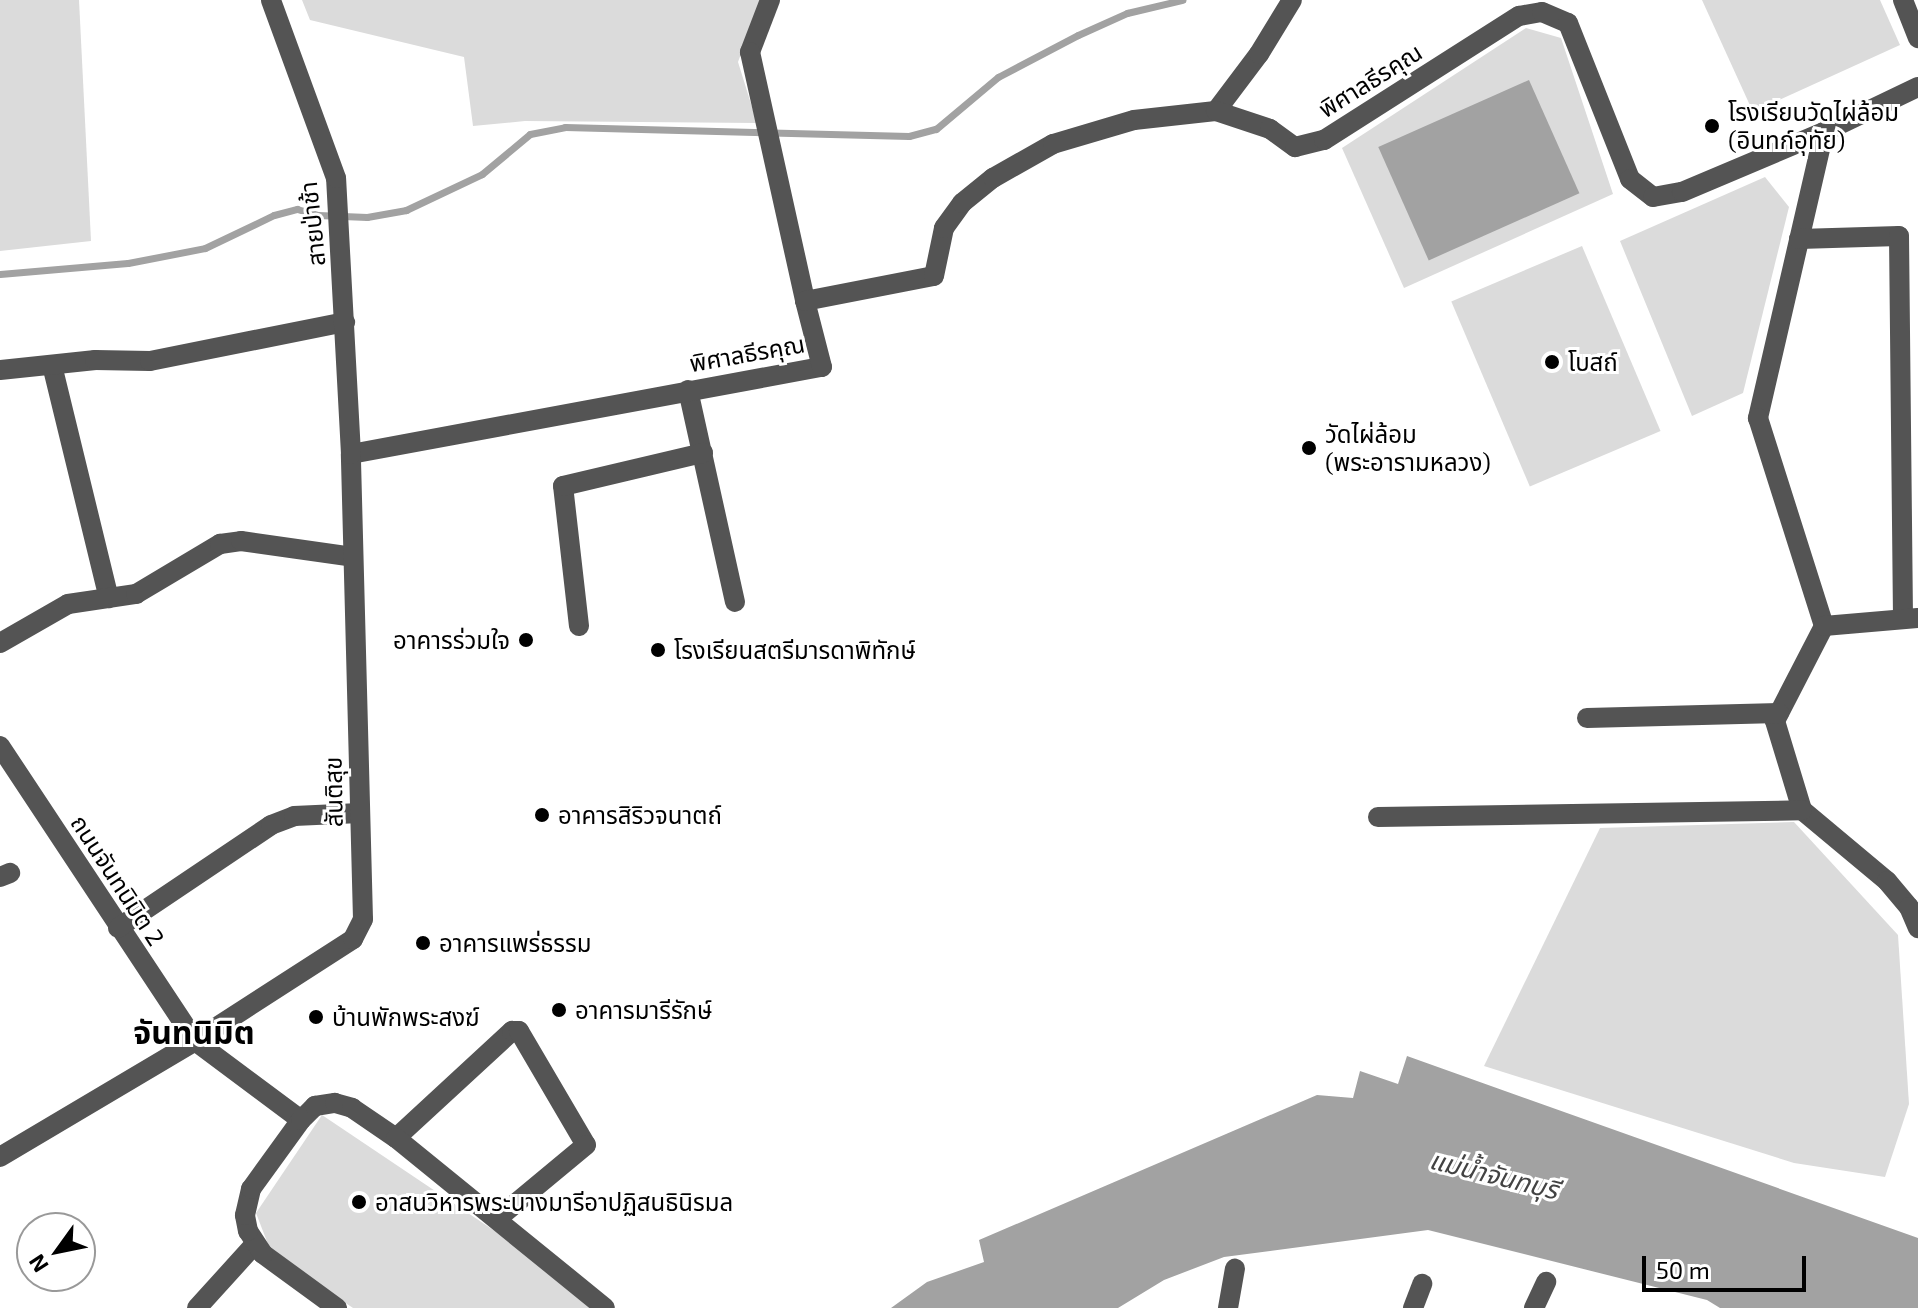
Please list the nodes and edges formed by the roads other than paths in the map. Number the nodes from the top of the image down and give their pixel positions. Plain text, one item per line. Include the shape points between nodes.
1 (271, 0) edge
2 (770, 0) edge
3 (1292, 0) edge
4 (1559, 0) edge
5 (1903, 0) edge
6 (1568, 23) junction
7 (1918, 38) edge
8 (1918, 87) edge
9 (1216, 111) junction
10 (1824, 132) junction
11 (1799, 239) junction
12 (805, 301) junction
13 (345, 322) junction
14 (52, 365) junction
15 (0, 370) edge
16 (688, 390) junction
17 (703, 453) junction
18 (351, 454) junction
19 (353, 557) junction
20 (109, 598) junction
21 (735, 602) dead end
22 (1911, 619) edge
23 (579, 626) dead end
24 (1824, 626) junction
25 (0, 643) edge
26 (1779, 713) junction
27 (1587, 718) dead end
28 (0, 746) edge
29 (1802, 810) junction
30 (360, 813) junction
31 (1378, 817) dead end
32 (118, 928) junction
33 (1918, 928) edge
34 (195, 1041) junction
35 (301, 1120) junction
36 (396, 1138) junction
37 (0, 1157) edge
38 (498, 1218) junction
39 (255, 1244) junction
40 (1235, 1269) dead end
41 (1546, 1282) dead end
42 (1422, 1284) dead end
43 (197, 1308) edge
44 (337, 1308) edge
45 (605, 1308) edge
46 (1228, 1308) edge
47 (1413, 1308) edge
48 (1534, 1308) edge

1 - 13 street, สายป่าช้า via 336,178
2 - 12 street via 750,52
3 - 9 street
4 - 6 street
5 - 7 street
6 - 9 street, พิศาลธีรคุณ via 1542,12 1519,16 1324,140 1295,147 1270,129
6 - 10 street via 1630,179 1653,197 1682,192
8 - 10 street
9 - 12 street, พิศาลธีรคุณ via 1134,120 1053,144 993,178 962,203 944,228 934,276
10 - 11 street
11 - 22 street via 1899,236
11 - 24 street via 1758,418
12 - 16 street, พิศาลธีรคุณ via 828,369
13 - 14 street via 150,361
13 - 18 street, สายป่าช้า
14 - 15 street
14 - 20 street
16 - 17 street
16 - 18 street, พิศาลธีรคุณ
17 - 21 street
17 - 23 street via 563,486
18 - 19 street, สันติสุข
19 - 20 street via 230,542 197,555 136,594
19 - 30 street, สันติสุข
20 - 25 street via 68,604
22 - 24 street
24 - 26 street
26 - 27 street
26 - 29 street via 1775,721
28 - 32 street, ถนนจันทนิมิต 2
29 - 31 street
29 - 33 street via 1887,881 1909,907
30 - 32 street via 294,816 271,825
30 - 34 street, สันติสุข via 363,919 353,939
32 - 34 street, ถนนจันทนิมิต 2
34 - 35 street, ถนนจันทนิมิต 2
34 - 37 street, สันติสุข
35 - 36 street via 315,1106 335,1103 352,1108
35 - 39 street via 245,1204
36 - 38 street
36 - 38 street via 512,1031 519,1031 586,1145
38 - 45 street
39 - 43 street
39 - 44 street
40 - 46 street
41 - 48 street
42 - 47 street

